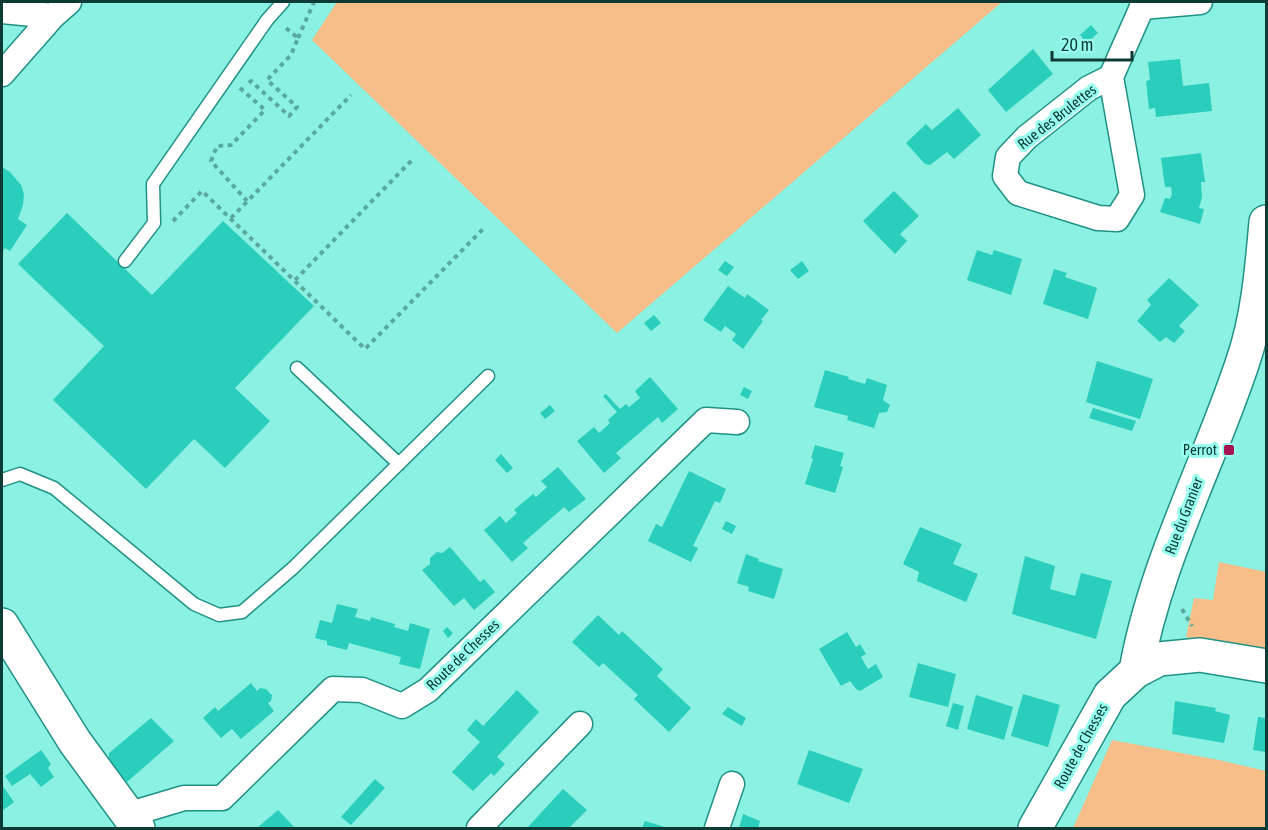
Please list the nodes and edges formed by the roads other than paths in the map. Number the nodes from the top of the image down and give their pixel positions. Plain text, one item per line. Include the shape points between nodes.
1 (283, 2) edge
2 (1200, 2) edge
3 (1142, 4) edge
4 (61, 9) edge
5 (2, 11) edge
6 (2, 74) edge
7 (1111, 77) junction
8 (1266, 222) edge
9 (125, 261) dead end
10 (297, 368) dead end
11 (488, 376) dead end
12 (737, 422) dead end
13 (399, 464) junction
14 (2, 480) edge
15 (2, 625) edge
16 (1266, 666) edge
17 (1136, 671) junction
18 (580, 724) dead end
19 (732, 784) dead end
20 (132, 822) edge
21 (479, 828) edge
22 (717, 828) edge
23 (1035, 828) edge

1 - 9 lane via 153,184 154,223
2 - 3 street
3 - 7 street, Rue des Brulettes
4 - 5 street
4 - 6 street
7 - 7 street, Rue des Brulettes via 1132,195 1117,219 1098,218 1018,193 1005,176 1008,157 1089,88
8 - 17 main road, Rue du Granier via 1260,284 1244,360 1156,589
10 - 13 lane
11 - 13 lane
12 - 20 street, Route de Chesses via 706,420 428,690 402,706 362,690 333,689 222,798 184,798
13 - 14 lane via 242,612 219,615 194,604 54,488 20,474
15 - 20 main road, Route de Chesses via 75,742
16 - 17 main road, Route de Chesses via 1200,656 1159,659
17 - 23 main road, Route de Chesses via 1110,695
18 - 21 street
19 - 22 street

